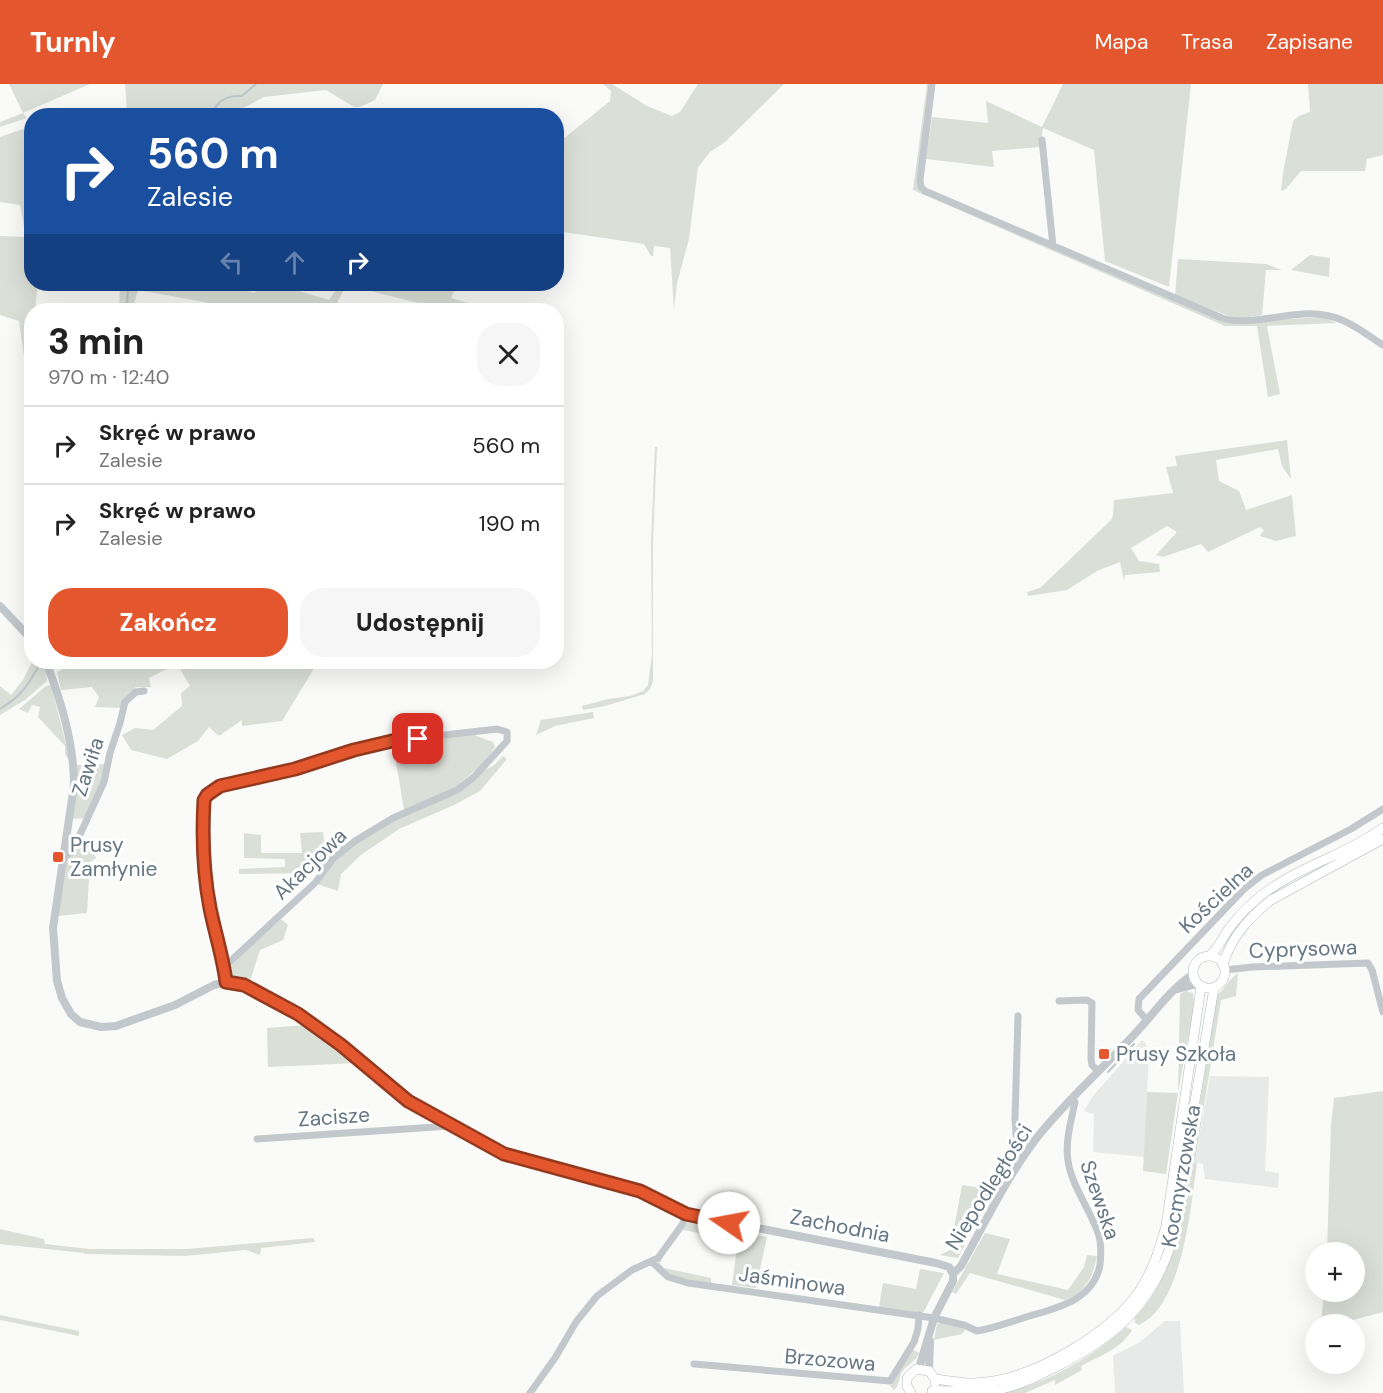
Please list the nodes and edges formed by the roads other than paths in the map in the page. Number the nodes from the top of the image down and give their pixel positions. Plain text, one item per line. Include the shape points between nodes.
1 (932, 84) edge
2 (1042, 140) dead end
3 (1053, 246) junction
4 (1383, 345) edge
5 (0, 606) edge
6 (24, 632) edge
7 (49, 669) edge
8 (144, 692) dead end
9 (1383, 809) edge
10 (1383, 828) edge
11 (1383, 839) edge
12 (63, 857) junction
13 (1209, 956) junction
14 (224, 967) junction
15 (1224, 967) junction
16 (1192, 974) junction
17 (226, 982) junction
18 (1199, 985) junction
19 (1214, 988) junction
20 (1174, 990) junction
21 (1059, 1001) dead end
22 (1383, 1012) edge
23 (1018, 1016) dead end
24 (1147, 1020) junction
25 (1098, 1071) junction
26 (1072, 1099) junction
27 (450, 1126) junction
28 (256, 1139) dead end
29 (1034, 1143) junction
30 (686, 1214) junction
31 (652, 1262) junction
32 (953, 1274) junction
33 (919, 1316) junction
34 (934, 1318) junction
35 (930, 1336) junction
36 (694, 1364) dead end
37 (919, 1368) junction
38 (932, 1375) junction
39 (906, 1391) edge
40 (931, 1392) edge
41 (530, 1393) edge

1 - 3 street via 920,183 923,189
2 - 3 street
3 - 4 street via 1222,318 1239,321 1329,315
5 - 6 street
7 - 12 street via 74,762
8 - 12 street, Zawiła via 136,692 125,702 104,782 72,852
9 - 24 street, Kościelna via 1262,875 1244,889 1139,999 1138,1010
10 - 13 main road via 1257,898
11 - 15 main road via 1264,905 1232,941
12 - 17 street via 53,928 55,969 62,998 75,1018 93,1026 116,1026
13 - 15 main road via 1217,958
13 - 16 main road via 1198,960
14 - 14 street, Akacjowa via 306,891 334,858 393,818 457,790 507,741 507,732 497,729 392,741 220,786 207,795 202,836 207,889
14 - 17 street
15 - 19 main road via 1222,981
15 - 22 street, Cyprysowa via 1368,963
16 - 18 main road
16 - 20 street, Niepodległości
17 - 27 street, Zachodnia via 244,985 298,1014 408,1101
18 - 19 main road
18 - 20 street
18 - 38 main road, Kocmyrzowska via 1166,1226 1155,1262 1136,1296 1093,1336 1023,1373 978,1383
19 - 40 main road, Kocmyrzowska via 1171,1244 1146,1297 1129,1319 1101,1342 1026,1382 986,1391
20 - 24 street, Niepodległości
21 - 25 street via 1092,1003 1091,1059
23 - 29 street via 1016,1135
24 - 25 street, Niepodległości
25 - 26 street, Niepodległości
26 - 29 street, Niepodległości
26 - 34 street, Szewska via 1075,1102 1068,1160 1100,1240 1101,1258 1094,1282 1076,1300 985,1330
27 - 28 street, Zacisze
27 - 30 street, Zachodnia via 504,1154 640,1191
29 - 32 street, Niepodległości
30 - 31 street via 682,1225
30 - 32 street, Zachodnia via 936,1263 949,1267
31 - 33 street, Jaśminowa via 668,1277 688,1283
31 - 41 street via 632,1270 597,1296
32 - 34 street, Niepodległości
33 - 34 street, Jaśminowa
33 - 36 street, Brzozowa via 914,1342 890,1381
34 - 35 street, Niepodległości
35 - 37 street, Niepodległości
35 - 38 street, Niepodległości
37 - 38 main road, Kocmyrzowska
37 - 39 main road via 909,1374
38 - 40 main road

